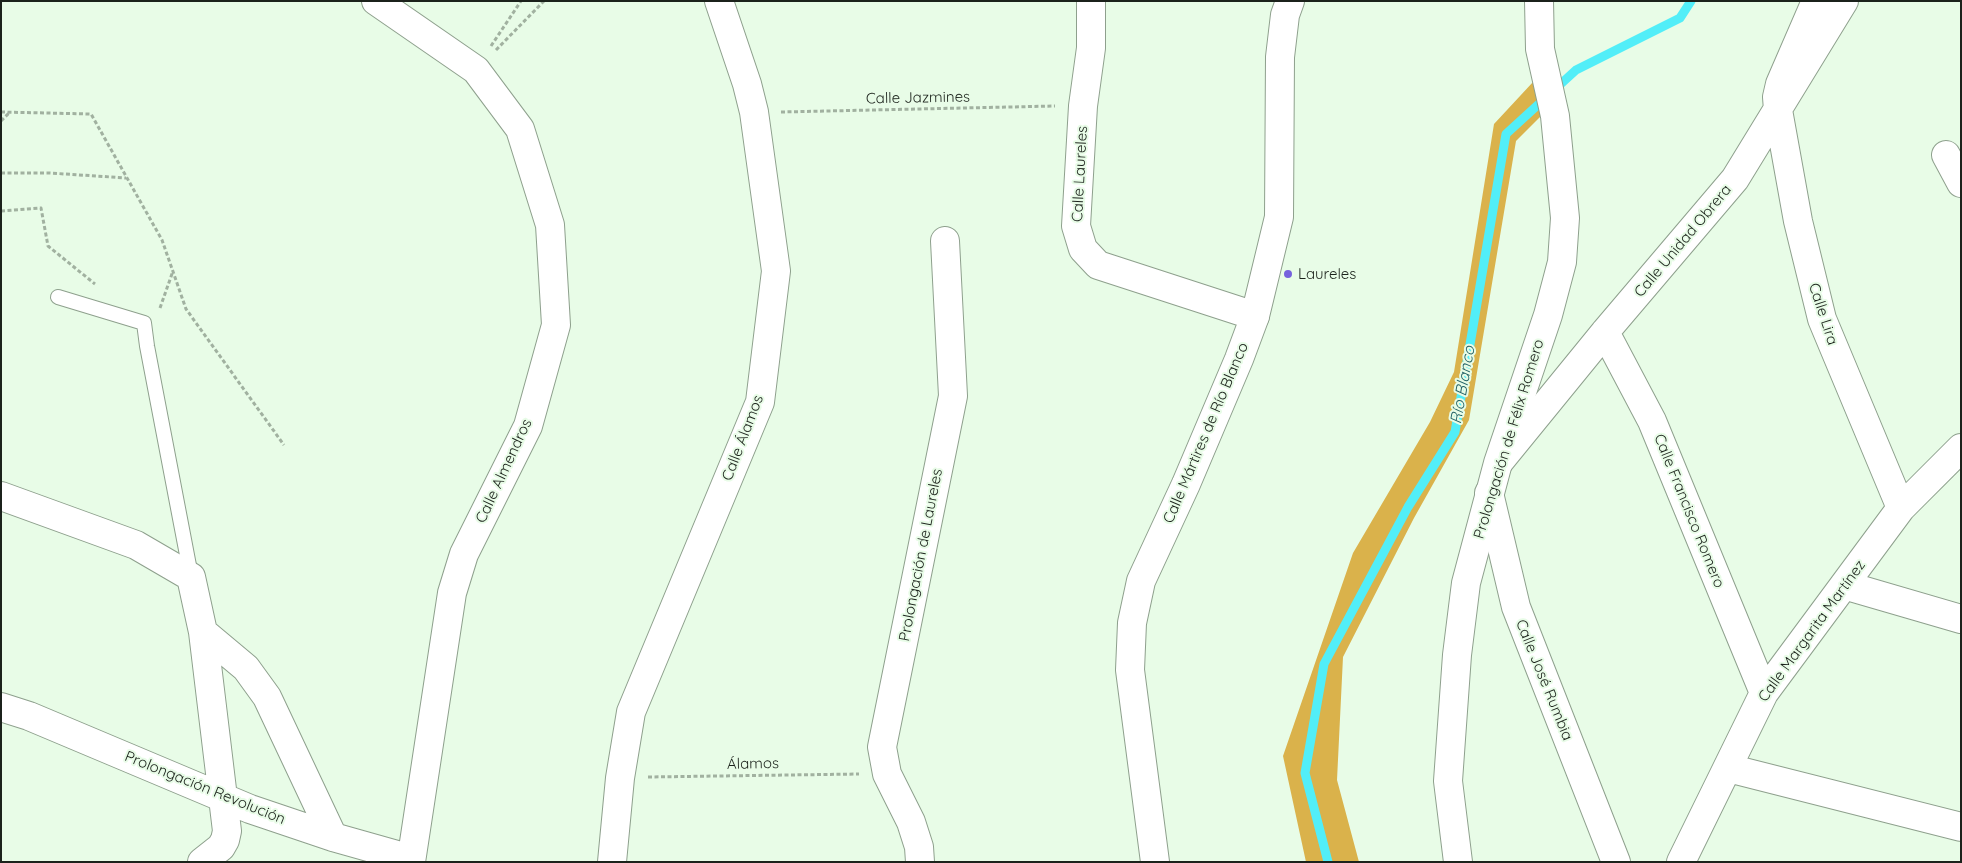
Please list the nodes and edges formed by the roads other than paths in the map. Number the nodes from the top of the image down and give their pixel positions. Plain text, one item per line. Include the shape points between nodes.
1 (376, 1) edge
2 (718, 1) edge
3 (1091, 1) edge
4 (1290, 1) edge
5 (1539, 1) edge
6 (1816, 1) edge
7 (1844, 1) edge
8 (1778, 110) junction
9 (1946, 155) dead end
10 (1961, 183) edge
11 (945, 241) dead end
12 (58, 297) dead end
13 (1255, 316) junction
14 (1605, 332) junction
15 (1961, 448) edge
16 (1498, 464) junction
17 (1489, 494) junction
18 (1, 496) edge
19 (1901, 508) junction
20 (191, 578) junction
21 (1844, 585) junction
22 (1961, 619) edge
23 (203, 632) junction
24 (1764, 693) junction
25 (1, 707) edge
26 (1728, 768) junction
27 (224, 799) junction
28 (1961, 827) edge
29 (334, 837) junction
30 (411, 860) edge
31 (202, 862) edge
32 (612, 862) edge
33 (920, 862) edge
34 (1155, 862) edge
35 (1458, 862) edge
36 (1616, 862) edge
37 (1682, 862) edge

1 - 30 street, Calle Almendros via 476,70 520,129 550,225 556,325 528,426 464,554 452,593
2 - 32 street, Calle Álamos via 754,112 776,271 760,402 631,712 620,778
3 - 13 street, Calle Laureles via 1091,48 1083,106 1076,226 1083,249 1098,265
4 - 13 street, Calle Mártires de Río Blanco via 1280,57 1279,217
5 - 16 street, Prolongación de Félix Romero via 1540,49 1554,116 1565,218 1562,262 1548,315
6 - 8 street via 1780,84
7 - 8 street, Calle Unidad Obrera
8 - 14 street, Calle Unidad Obrera via 1735,179
8 - 19 street, Calle Lira via 1798,221 1822,319
9 - 10 street
11 - 33 street, Prolongación de Laureles via 953,396 882,747 887,774 919,846
12 - 20 lane via 144,323
13 - 34 street, Calle Mártires de Río Blanco via 1186,484 1141,581 1132,623 1130,670
14 - 16 street, Calle Unidad Obrera
14 - 24 street, Calle Francisco Romero via 1652,421
15 - 19 street, Calle Margarita Martínez
16 - 17 street, Prolongación de Félix Romero
17 - 35 street, Prolongación de Félix Romero via 1466,583 1457,655 1448,781
17 - 36 street, Calle José Rumbia via 1516,607
18 - 20 street via 136,545
19 - 21 street, Calle Margarita Martínez
20 - 23 street
21 - 22 street
21 - 24 street, Calle Margarita Martínez
23 - 27 street
23 - 29 street via 246,668 267,697
24 - 26 street, Calle Margarita Martínez
25 - 27 street, Prolongación Revolución
26 - 28 street
26 - 37 street, Calle Margarita Martínez
27 - 29 street, Prolongación Revolución
27 - 31 street via 228,831 225,840
29 - 30 street, Prolongación Revolución

